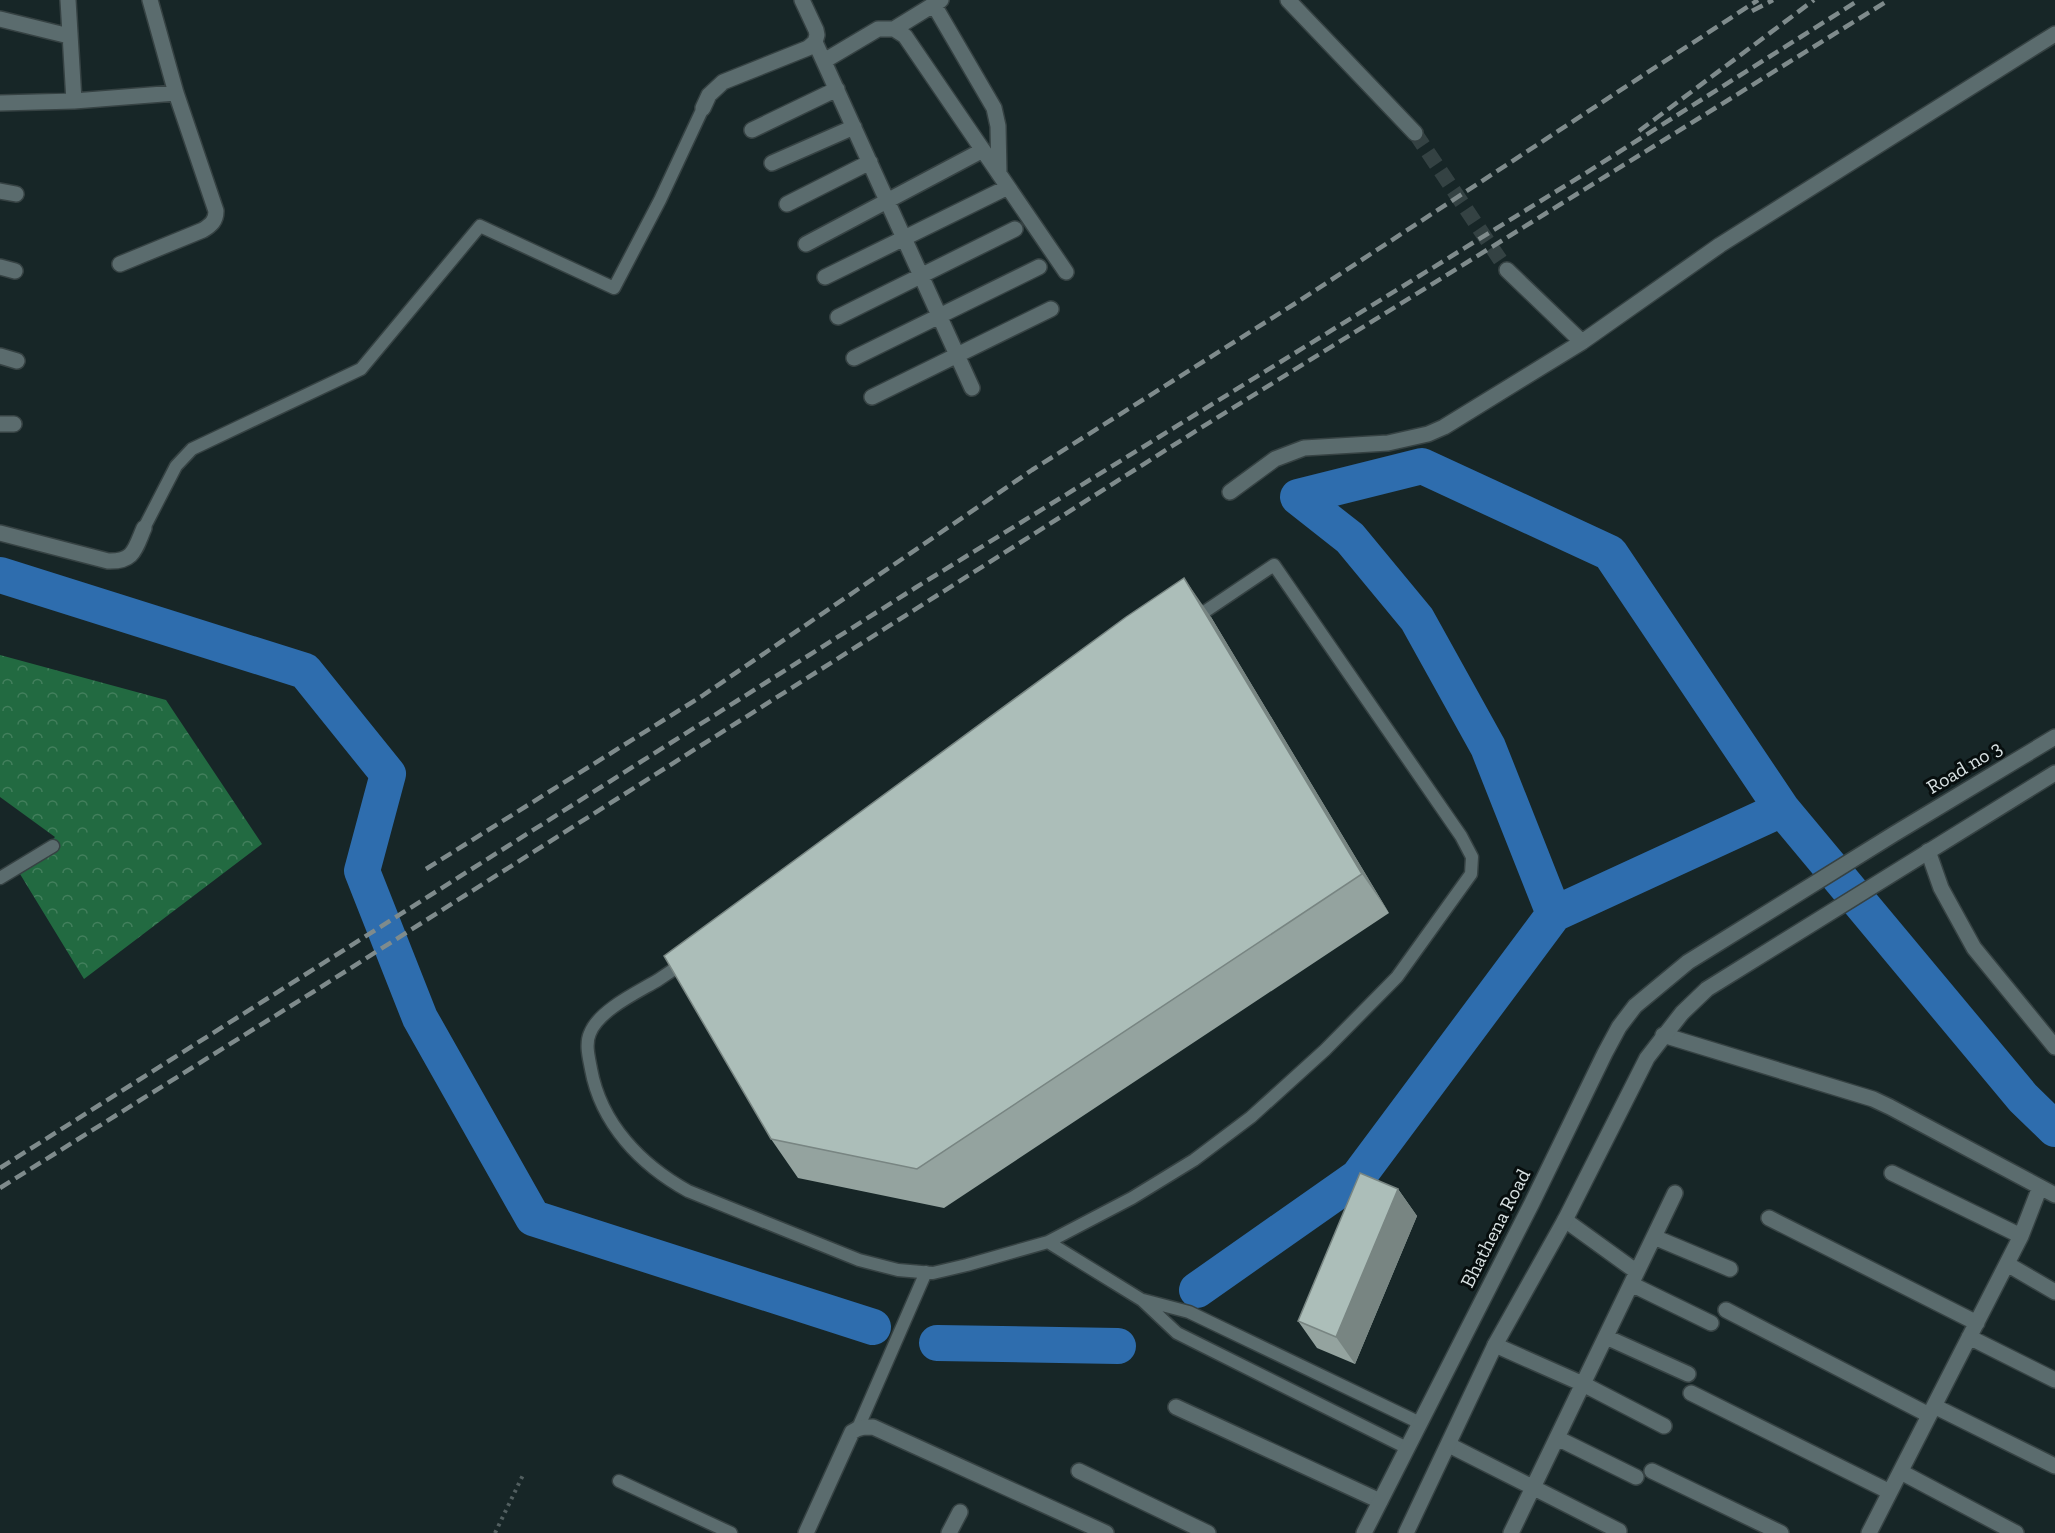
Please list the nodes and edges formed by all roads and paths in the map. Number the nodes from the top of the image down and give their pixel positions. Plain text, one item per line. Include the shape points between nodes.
1 (68, 0) edge
2 (150, 0) edge
3 (802, 0) edge
4 (1288, 0) edge
5 (937, 2) edge
6 (0, 19) edge
7 (894, 29) junction
8 (2055, 34) edge
9 (69, 36) junction
10 (815, 42) junction
11 (824, 61) junction
12 (837, 89) junction
13 (176, 93) junction
14 (74, 101) junction
15 (0, 103) edge
16 (703, 108) joint
17 (854, 127) junction
18 (752, 130) dead end
19 (1415, 133) tunnel mouth
20 (983, 150) junction
21 (870, 162) junction
22 (772, 164) dead end
23 (1004, 181) junction
24 (0, 191) edge
25 (16, 195) dead end
26 (887, 200) junction
27 (787, 204) dead end
28 (1015, 229) dead end
29 (904, 238) junction
30 (806, 244) dead end
31 (120, 264) dead end
32 (1039, 267) dead end
33 (1507, 270) tunnel mouth
34 (1066, 272) dead end
35 (921, 276) junction
36 (825, 277) dead end
37 (1051, 309) dead end
38 (939, 316) junction
39 (838, 317) dead end
40 (1582, 342) junction
41 (957, 355) junction
42 (0, 356) edge
43 (854, 358) dead end
44 (18, 361) dead end
45 (972, 388) dead end
46 (872, 397) dead end
47 (1230, 492) dead end
48 (144, 528) joint
49 (0, 533) edge
50 (2055, 737) edge
51 (2055, 773) edge
52 (53, 846) dead end
53 (1928, 851) junction
54 (0, 878) edge
55 (1688, 962) joint
56 (1663, 1035) junction
57 (2055, 1047) edge
58 (1892, 1173) dead end
59 (2040, 1187) junction
60 (1675, 1193) dead end
61 (2055, 1195) edge
62 (1769, 1218) dead end
63 (1565, 1220) junction
64 (2022, 1236) junction
65 (1654, 1237) junction
66 (1048, 1242) junction
67 (2007, 1264) junction
68 (1730, 1269) dead end
69 (926, 1272) junction
70 (1634, 1278) junction
71 (2055, 1292) edge
72 (1142, 1300) junction
73 (1726, 1310) dead end
74 (1711, 1323) dead end
75 (1977, 1323) junction
76 (1606, 1337) junction
77 (1970, 1337) junction
78 (1495, 1345) junction
79 (1688, 1374) dead end
80 (2055, 1380) edge
81 (1583, 1384) junction
82 (1691, 1393) dead end
83 (1176, 1407) dead end
84 (1932, 1411) junction
85 (1420, 1423) junction
86 (1664, 1426) dead end
87 (858, 1428) junction
88 (1557, 1438) junction
89 (1449, 1445) junction
90 (1407, 1448) junction
91 (2055, 1466) edge
92 (1078, 1471) dead end
93 (1652, 1471) dead end
94 (1901, 1472) junction
95 (523, 1475) dead end
96 (1636, 1477) dead end
97 (619, 1481) dead end
98 (1533, 1488) junction
99 (1890, 1492) junction
100 (1380, 1502) junction
101 (960, 1512) dead end
102 (1075, 1526) edge
103 (1619, 1531) dead end
104 (495, 1533) edge
105 (731, 1533) edge
106 (806, 1533) edge
107 (949, 1533) edge
108 (1106, 1533) edge
109 (1208, 1533) edge
110 (1364, 1533) edge
111 (1406, 1533) edge
112 (1511, 1533) edge
113 (1781, 1533) edge
114 (1869, 1533) edge
115 (2016, 1533) edge

1 - 9 street
2 - 13 street
3 - 10 street via 818,35
4 - 19 street
5 - 7 street
5 - 23 street via 994,108
6 - 9 street
7 - 11 street via 878,29
7 - 20 street via 905,36
8 - 40 street via 1720,245
9 - 14 street
10 - 11 street
10 - 16 street via 723,82 709,95
11 - 12 street
12 - 17 street
12 - 18 street
13 - 14 street
13 - 31 street via 216,218 203,230
14 - 15 street
16 - 48 lane via 614,288 480,226 361,369 192,449 176,465
17 - 21 street
17 - 22 street
20 - 23 street
20 - 26 street
21 - 26 street
21 - 27 street
23 - 29 street
23 - 34 street
24 - 25 street
26 - 29 street
26 - 30 street
28 - 35 street
29 - 35 street
29 - 36 street
32 - 38 street
33 - 40 street
35 - 38 street
35 - 39 street
37 - 41 street
38 - 41 street
38 - 43 street
40 - 47 street via 1436,431 1388,443 1304,448 1275,459
41 - 45 street
41 - 46 street
42 - 44 street
48 - 49 street via 131,555 118,561
50 - 55 street, Road no 3
51 - 53 street
52 - 54 lane
53 - 56 street via 1707,989
53 - 57 street via 1941,888 1974,948
55 - 85 street, Bhathena Road via 1635,1006 1619,1027
56 - 59 street via 1890,1107
56 - 63 street via 1647,1058
58 - 64 street
59 - 61 street
59 - 64 street
60 - 65 street
62 - 75 street
63 - 70 street
63 - 78 street
64 - 67 street
65 - 68 street
65 - 70 street
66 - 69 lane
66 - 69 lane via 1132,1198 1194,1160 1251,1118 1397,977 1471,874 1472,857 1461,836 1274,565 611,1009 590,1032 592,1076 606,1111 636,1154 664,1178 859,1260
66 - 72 lane
67 - 71 street
67 - 75 street
69 - 87 lane
70 - 74 street
70 - 76 street
72 - 85 lane via 1189,1312
72 - 90 lane via 1177,1333
73 - 84 street
75 - 77 street
76 - 79 street
76 - 81 street
77 - 80 street
77 - 84 street
78 - 81 street
78 - 89 street
81 - 86 street
81 - 88 street
82 - 99 street
83 - 100 street
84 - 91 street
84 - 94 street
85 - 90 street, Bhathena Road
87 - 102 street via 873,1427
87 - 106 street via 852,1432
88 - 96 street
88 - 98 street
89 - 98 street
89 - 111 street
90 - 100 street, Bhathena Road
92 - 109 street
93 - 113 street
94 - 99 street
94 - 115 street
95 - 104 path
97 - 105 lane
98 - 103 street
98 - 112 street
99 - 114 street
100 - 110 street, Bhathena Road
101 - 107 street
102 - 108 street

